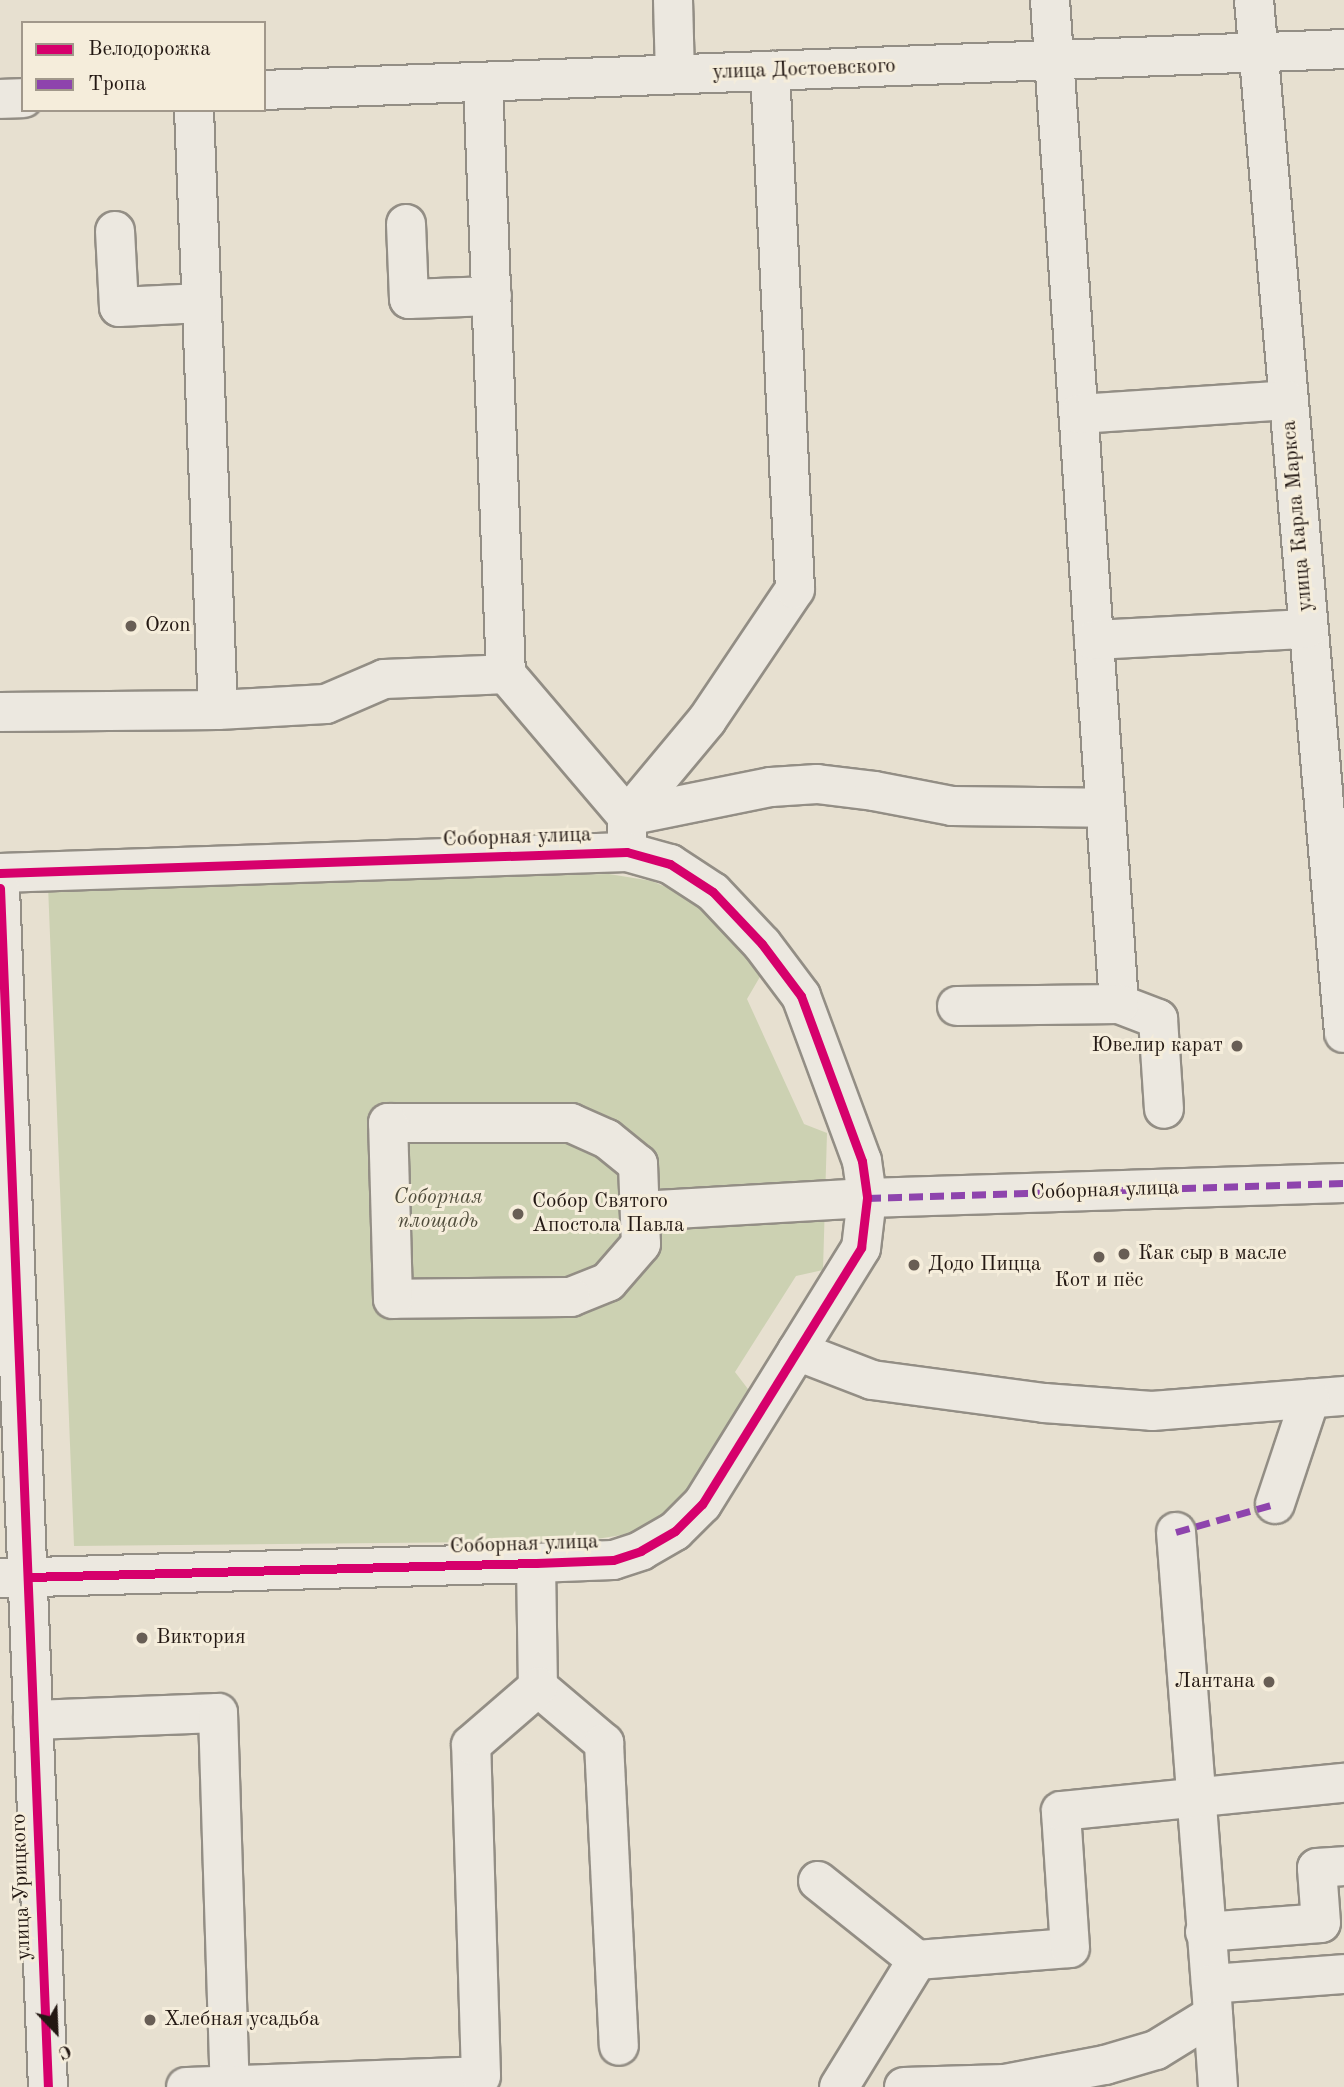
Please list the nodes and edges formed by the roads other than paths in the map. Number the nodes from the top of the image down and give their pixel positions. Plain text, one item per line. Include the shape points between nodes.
1 (673, 0) edge
2 (1051, 0) edge
3 (1254, 0) edge
4 (1344, 49) edge
5 (1258, 53) junction
6 (1056, 60) junction
7 (770, 71) junction
8 (675, 74) junction
9 (483, 82) junction
10 (266, 90) edge
11 (21, 98) edge
12 (0, 99) edge
13 (194, 112) edge
14 (406, 224) dead end
15 (115, 231) dead end
16 (492, 296) junction
17 (202, 303) junction
18 (1287, 400) junction
19 (1079, 414) junction
20 (1307, 629) junction
21 (1094, 640) junction
22 (506, 674) junction
23 (218, 710) junction
24 (0, 712) edge
25 (1105, 808) junction
26 (627, 834) junction
27 (0, 873) edge
28 (0, 888) edge
29 (1, 934) edge
30 (1119, 1004) junction
31 (957, 1006) dead end
32 (1344, 1033) edge
33 (1164, 1109) dead end
34 (864, 1180) junction
35 (1344, 1182) edge
36 (640, 1211) junction
37 (7, 1218) edge
38 (797, 1351) junction
39 (1327, 1397) edge
40 (1275, 1504) dead end
41 (1176, 1532) dead end
42 (536, 1563) junction
43 (14, 1577) edge
44 (538, 1687) junction
45 (33, 1720) junction
46 (1344, 1783) edge
47 (1194, 1798) junction
48 (1344, 1866) edge
49 (818, 1881) dead end
50 (1205, 1933) junction
51 (916, 1960) junction
52 (1344, 1974) edge
53 (1212, 1999) junction
54 (619, 2046) dead end
55 (229, 2085) junction
56 (48, 2087) edge
57 (186, 2087) edge
58 (839, 2087) edge
59 (904, 2087) edge
60 (1218, 2087) edge

1 - 8 street
2 - 6 street
3 - 5 street, улица Карла Маркса
4 - 5 street, улица Достоевского
5 - 6 street, улица Достоевского
5 - 18 street, улица Карла Маркса
6 - 7 street, улица Достоевского
6 - 19 street
7 - 8 street, улица Достоевского
7 - 26 street via 795,589
8 - 9 street, улица Достоевского
9 - 10 street, улица Достоевского
9 - 16 street
11 - 12 street
13 - 17 street
14 - 16 street via 409,299
15 - 17 street via 119,307
16 - 22 street
17 - 23 street
18 - 19 street
18 - 20 street, улица Карла Маркса
19 - 21 street
20 - 21 street
20 - 32 street, улица Карла Маркса
21 - 25 street
22 - 23 street via 384,679 327,704
22 - 26 street
23 - 24 street
25 - 26 street via 952,806 817,784 771,787
25 - 30 street
26 - 27 street, Соборная улица
26 - 34 street, Соборная улица via 713,892 801,996
28 - 29 street, улица Урицкого
29 - 37 street, улица Урицкого
30 - 31 street
30 - 33 street via 1158,1019
34 - 35 street, Соборная улица
34 - 36 street
34 - 38 street, Соборная улица via 861,1248
36 - 36 street via 638,1164 607,1139 571,1123 388,1123 393,1299 571,1297 608,1282 641,1244
37 - 43 street, улица Урицкого
38 - 39 street via 872,1380 1044,1403 1152,1410
38 - 42 street, Соборная улица via 702,1504 675,1531 641,1551 613,1560
39 - 40 street
41 - 47 street
42 - 43 street, Соборная улица
42 - 44 street
43 - 45 street, улица Урицкого
44 - 54 street via 604,1743
44 - 55 street via 471,1745 481,2076
45 - 55 street via 218,1713
45 - 56 street, улица Урицкого
46 - 47 street
47 - 50 street
47 - 51 street via 1061,1811 1070,1948
48 - 50 street via 1317,1868 1321,1923
49 - 51 street
50 - 53 street
51 - 58 street
52 - 53 street
53 - 59 street via 1156,2050 1105,2065 1005,2084
53 - 60 street
55 - 57 street

